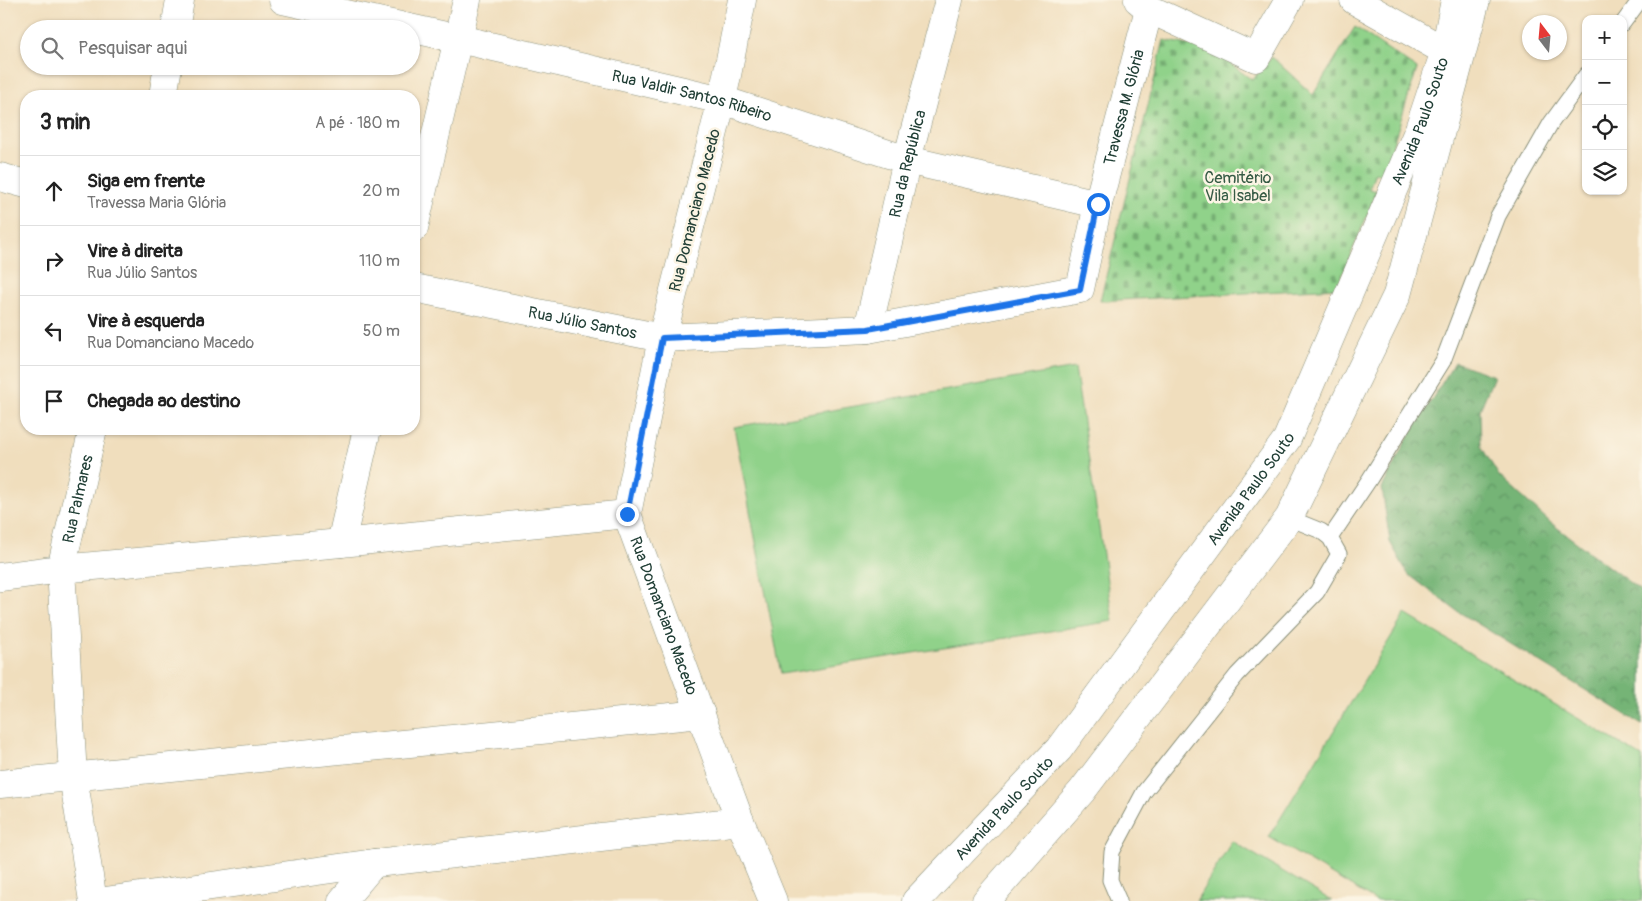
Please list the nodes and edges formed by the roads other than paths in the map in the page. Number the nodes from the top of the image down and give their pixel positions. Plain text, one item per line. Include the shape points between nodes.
1 (180, 0) edge
2 (283, 0) edge
3 (467, 0) edge
4 (742, 0) edge
5 (948, 0) edge
6 (1289, 0) edge
7 (1354, 0) edge
8 (1456, 0) edge
9 (1476, 0) edge
10 (1640, 0) edge
11 (1144, 5) edge
12 (1627, 18) edge
13 (177, 20) edge
14 (373, 20) edge
15 (420, 30) edge
16 (459, 39) junction
17 (1446, 51) junction
18 (166, 75) edge
19 (1582, 80) edge
20 (164, 90) edge
21 (722, 100) junction
22 (907, 160) junction
23 (0, 178) edge
24 (20, 183) edge
25 (420, 203) edge
26 (1098, 204) junction
27 (420, 289) edge
28 (1080, 290) joint
29 (868, 329) junction
30 (662, 338) junction
31 (93, 435) edge
32 (366, 435) edge
33 (627, 514) junction
34 (1290, 518) junction
35 (1330, 538) junction
36 (341, 543) junction
37 (61, 569) junction
38 (0, 577) edge
39 (701, 714) junction
40 (73, 776) junction
41 (0, 784) edge
42 (740, 821) junction
43 (374, 863) junction
44 (93, 901) edge
45 (105, 901) edge
46 (342, 901) edge
47 (772, 901) edge
48 (916, 901) edge
49 (986, 901) edge
50 (1119, 901) edge

1 - 13 street
2 - 14 street, Rua Valdir Santos Ribeiro
3 - 16 street
4 - 21 street, Rua Domanciano Macedo
5 - 22 street, Rua da República
6 - 11 street via 1256,58
7 - 17 street
8 - 17 street, Avenida Paulo Souto
9 - 34 street, Avenida Paulo Souto via 1397,294
10 - 12 lane
11 - 26 street, Travessa M. Glória
15 - 16 street, Rua Valdir Santos Ribeiro
16 - 21 street, Rua Valdir Santos Ribeiro
16 - 25 street
17 - 48 street, Avenida Paulo Souto via 1419,129 1287,440 1059,749
18 - 20 street
19 - 35 lane via 1551,123 1498,216 1443,360
21 - 22 street, Rua Valdir Santos Ribeiro
21 - 30 street, Rua Domanciano Macedo
22 - 26 street, Rua Valdir Santos Ribeiro
22 - 29 street, Rua da República
23 - 24 street
26 - 28 street, Travessa M. Glória
27 - 30 street, Rua Júlio Santos
28 - 29 street, Rua Júlio Santos
29 - 30 street, Rua Júlio Santos
30 - 33 street, Rua Domanciano Macedo
31 - 37 street, Rua Palmares
32 - 36 street
33 - 36 street
33 - 39 street, Rua Domanciano Macedo
34 - 35 lane
34 - 49 street, Avenida Paulo Souto via 1082,791
35 - 50 lane via 1339,554 1317,592 1236,675 1144,792 1112,852 1110,880
36 - 37 street
37 - 38 street
37 - 40 street, Rua Palmares
39 - 40 street
39 - 42 street, Rua Domanciano Macedo
40 - 41 street
40 - 44 street, Rua Palmares
42 - 43 street
42 - 47 street, Rua Domanciano Macedo
43 - 45 street
43 - 46 street

